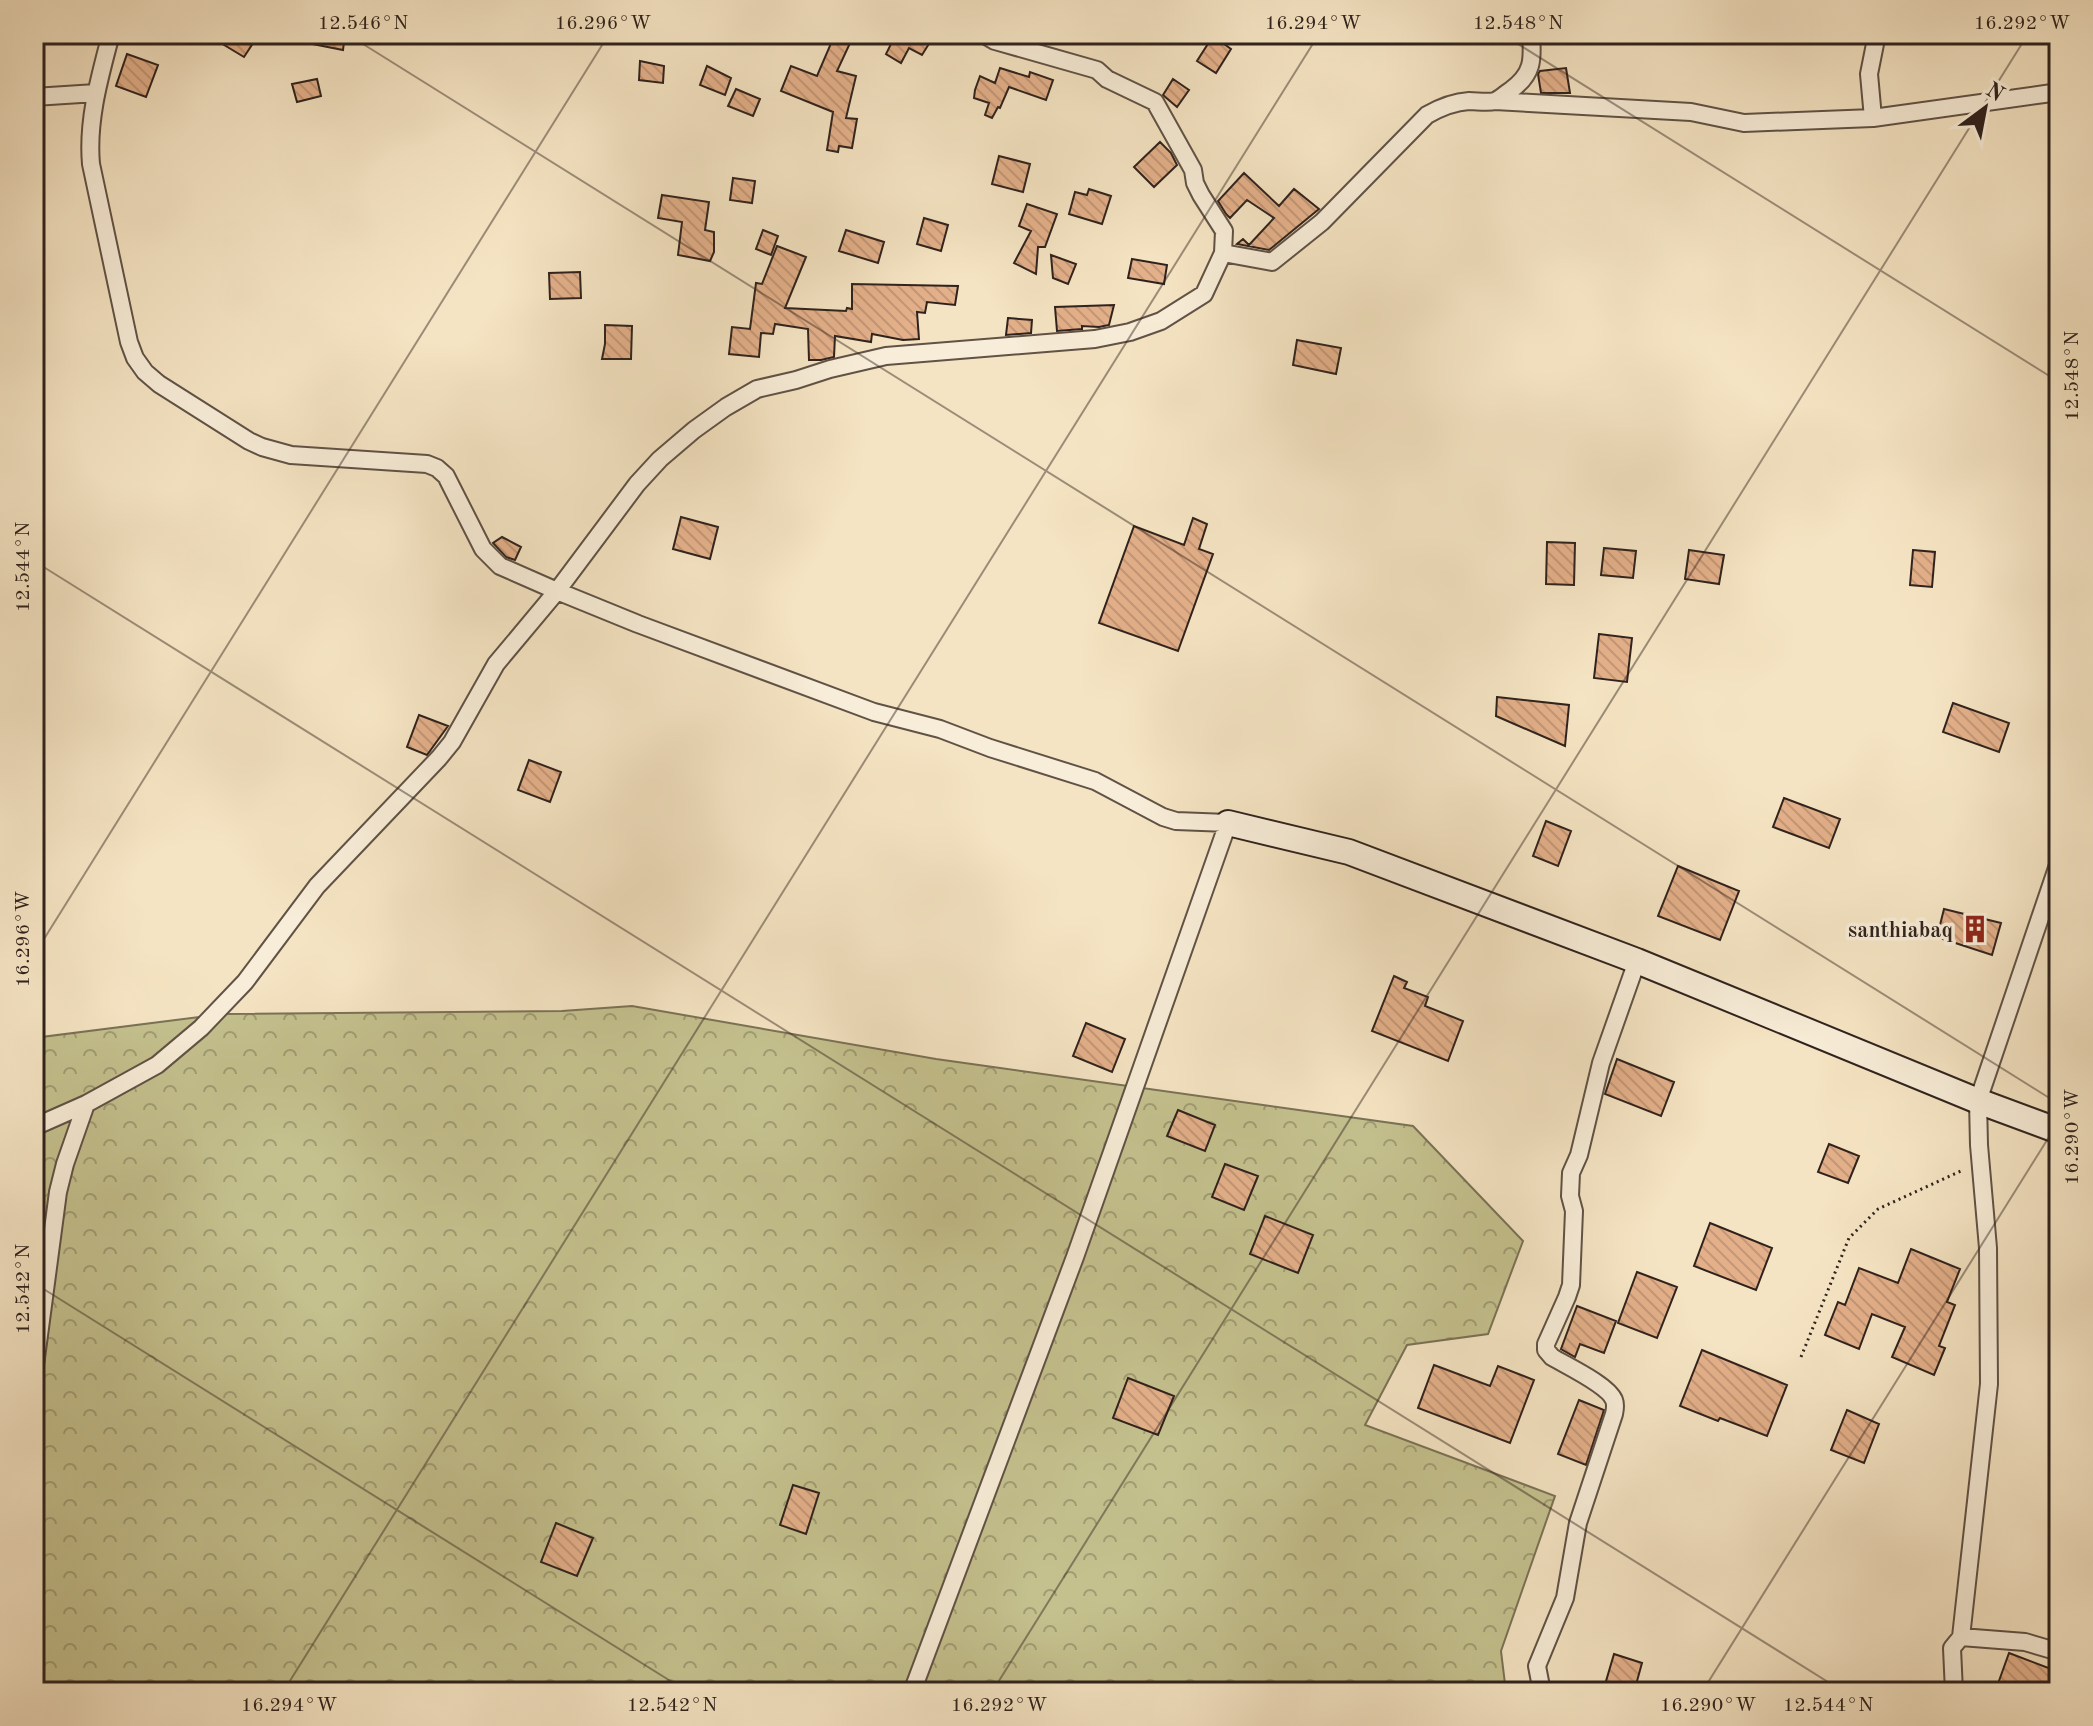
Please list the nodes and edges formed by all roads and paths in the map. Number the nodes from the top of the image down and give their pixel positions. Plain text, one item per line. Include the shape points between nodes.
1 (111, 34) edge
2 (983, 34) edge
3 (1531, 34) edge
4 (1877, 34) edge
5 (2059, 92) edge
6 (96, 93) junction
7 (34, 97) edge
8 (1495, 101) junction
9 (1873, 118) junction
10 (1223, 253) junction
11 (557, 591) junction
12 (1228, 823) junction
13 (2059, 862) edge
14 (1637, 961) junction
15 (1978, 1101) junction
16 (86, 1104) junction
17 (34, 1127) edge
18 (2059, 1131) edge
19 (1981, 1162) junction
20 (1801, 1357) dead end
21 (34, 1373) edge
22 (1961, 1637) junction
23 (2059, 1652) edge
24 (912, 1692) edge
25 (1542, 1692) edge
26 (1954, 1692) edge

1 - 6 street
2 - 10 street via 1097,70 1155,102 1224,231
3 - 8 street via 1533,55 1526,76
4 - 9 street via 1869,74
5 - 9 street
6 - 7 street
6 - 11 street via 91,164 129,342 145,372 249,441 276,452 437,468 491,558
8 - 9 street via 1691,112 1744,123
8 - 10 street via 1464,101 1427,115 1322,222 1272,262
10 - 11 street via 1204,294 1161,321 1130,332 886,356 757,389 660,459
11 - 12 street via 874,712 1095,781 1163,817
11 - 16 street via 496,664 452,742 317,886 245,982 157,1065
12 - 14 street via 1349,852
12 - 24 street via 1075,1257
13 - 15 street
14 - 15 street
14 - 25 street via 1601,1063 1571,1173 1571,1285 1546,1344 1552,1357 1605,1389 1615,1404 1578,1523 1565,1598 1537,1666
15 - 18 street
15 - 19 street
16 - 17 street
16 - 21 street via 58,1192
19 - 20 path via 1878,1209 1849,1238
19 - 22 street via 1989,1384
22 - 23 street via 2025,1642
22 - 26 street via 1952,1648

